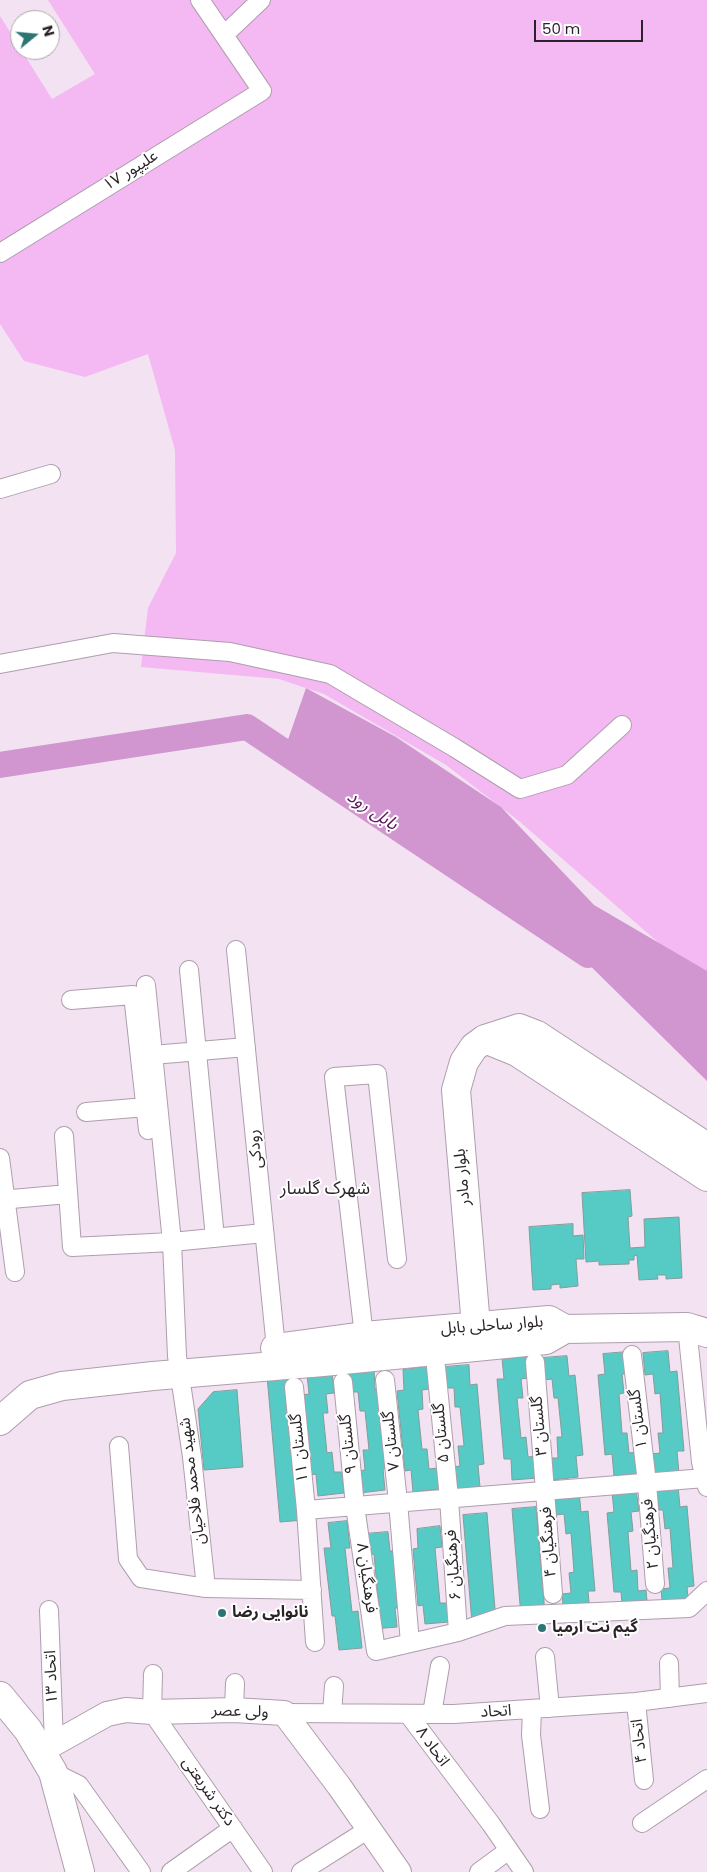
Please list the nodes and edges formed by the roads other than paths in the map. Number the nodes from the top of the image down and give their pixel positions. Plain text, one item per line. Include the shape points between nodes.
1 (200, 0) edge
2 (261, 0) edge
3 (224, 35) junction
4 (0, 253) edge
5 (51, 474) dead end
6 (0, 489) edge
7 (0, 664) edge
8 (622, 725) dead end
9 (236, 950) dead end
10 (189, 970) dead end
11 (146, 984) dead end
12 (71, 1000) dead end
13 (486, 1039) junction
14 (246, 1047) junction
15 (196, 1051) junction
16 (153, 1055) junction
17 (146, 1107) junction
18 (86, 1112) dead end
19 (64, 1136) dead end
20 (707, 1147) edge
21 (0, 1158) edge
22 (707, 1177) edge
23 (68, 1194) junction
24 (2, 1200) edge
25 (264, 1233) junction
26 (214, 1238) junction
27 (172, 1242) junction
28 (397, 1259) dead end
29 (16, 1272) dead end
30 (476, 1326) junction
31 (565, 1330) junction
32 (697, 1330) edge
33 (364, 1336) junction
34 (276, 1348) junction
35 (632, 1355) dead end
36 (535, 1362) dead end
37 (178, 1365) junction
38 (436, 1367) dead end
39 (385, 1380) dead end
40 (343, 1382) dead end
41 (294, 1387) dead end
42 (0, 1405) edge
43 (0, 1421) edge
44 (119, 1446) dead end
45 (647, 1483) junction
46 (706, 1483) edge
47 (545, 1491) junction
48 (449, 1498) junction
49 (398, 1502) junction
50 (355, 1506) junction
51 (306, 1510) junction
52 (655, 1584) dead end
53 (206, 1588) junction
54 (312, 1590) junction
55 (707, 1591) edge
56 (553, 1594) dead end
57 (49, 1610) dead end
58 (458, 1632) junction
59 (315, 1642) dead end
60 (410, 1643) junction
61 (545, 1657) dead end
62 (669, 1662) dead end
63 (440, 1666) dead end
64 (153, 1674) dead end
65 (235, 1683) dead end
66 (334, 1686) dead end
67 (707, 1693) edge
68 (0, 1696) edge
69 (670, 1698) junction
70 (636, 1702) junction
71 (550, 1708) junction
72 (234, 1710) junction
73 (532, 1710) junction
74 (152, 1712) junction
75 (284, 1713) junction
76 (332, 1713) junction
77 (408, 1714) junction
78 (432, 1714) junction
79 (49, 1756) junction
80 (707, 1779) edge
81 (644, 1780) dead end
82 (540, 1809) dead end
83 (642, 1823) dead end
84 (233, 1828) junction
85 (369, 1828) junction
86 (509, 1850) junction
87 (80, 1872) edge
88 (141, 1872) edge
89 (171, 1872) edge
90 (263, 1872) edge
91 (301, 1872) edge
92 (399, 1872) edge
93 (479, 1872) edge
94 (524, 1872) edge

1 - 3 street
2 - 3 street
3 - 4 street, علیپور ۱۷ via 262,91
5 - 6 street
7 - 8 street via 113,643 230,652 330,674 520,789 568,775
9 - 14 street, رودکی
10 - 15 street
11 - 16 street, شهید محمد فلاحیان
12 - 17 street via 133,995
13 - 20 main road, بلوار مادر via 518,1028 537,1035
13 - 22 main road via 517,1052
13 - 30 main road, بلوار مادر via 474,1047 464,1062 456,1090
14 - 15 street
14 - 25 street, رودکی
15 - 16 street
15 - 26 street
16 - 27 street, شهید محمد فلاحیان
17 - 18 street
17 - 27 street via 159,1228
19 - 23 street
21 - 24 street
23 - 24 street
23 - 27 street via 72,1247
24 - 29 street
25 - 26 street
25 - 34 street, رودکی
26 - 27 street
27 - 37 street, شهید محمد فلاحیان
28 - 33 street via 377,1074 334,1077
30 - 31 main road, بلوار ساحلی بابل via 549,1320
30 - 33 main road, بلوار ساحلی بابل
31 - 32 main road
31 - 37 main road, بلوار ساحلی بابل via 546,1340
32 - 46 street via 701,1462
33 - 34 main road, بلوار ساحلی بابل
34 - 37 main road, بلوار ساحلی بابل
35 - 45 street, گلستان ۱
36 - 47 street, گلستان ۳
37 - 42 main road, بلوار ساحلی بابل via 60,1370 25,1383
37 - 43 main road, بلوار ساحلی بابل via 30,1395
37 - 53 street, شهید محمد فلاحیان
38 - 48 street, گلستان ۵
39 - 49 street, گلستان ۷
40 - 50 street, گلستان ۹
41 - 51 street, گلستان ۱۱
44 - 53 street via 128,1559 141,1578
45 - 46 street
45 - 47 street
45 - 52 street, فرهنگیان ۲
47 - 48 street
47 - 56 street, فرهنگیان ۴
48 - 49 street
48 - 58 street, فرهنگیان ۶
49 - 50 street
49 - 60 street, گلستان ۷
50 - 51 street
50 - 60 street, فرهنگیان ۸ via 376,1650
51 - 54 street, گلستان ۱۱
53 - 54 street
54 - 59 street, گلستان ۱۱
55 - 58 street via 689,1608 505,1616
57 - 79 street, اتحاد ۱۳
58 - 60 street
61 - 71 street
62 - 69 street
63 - 78 street
64 - 74 street
65 - 72 street
66 - 76 street
67 - 69 street, اتحاد
68 - 79 main road
69 - 70 street, اتحاد
70 - 71 street, اتحاد
70 - 81 street, اتحاد ۴
71 - 73 street, اتحاد
72 - 74 main road, ولی عصر
72 - 75 main road, ولی عصر
73 - 78 street, اتحاد
73 - 82 street via 531,1735
74 - 79 main road, ولی عصر via 126,1710 107,1714
74 - 84 street, دکتر شریعتی
75 - 76 street, اتحاد
75 - 85 main road, ولی عصر
76 - 77 street, اتحاد
77 - 78 street, اتحاد
77 - 86 street, اتحاد ۸
79 - 87 main road
79 - 88 street via 79,1785
80 - 83 street
84 - 89 street
84 - 90 street, دکتر شریعتی
85 - 91 street
85 - 92 main road, ولی عصر
86 - 93 street
86 - 94 street, اتحاد ۸

